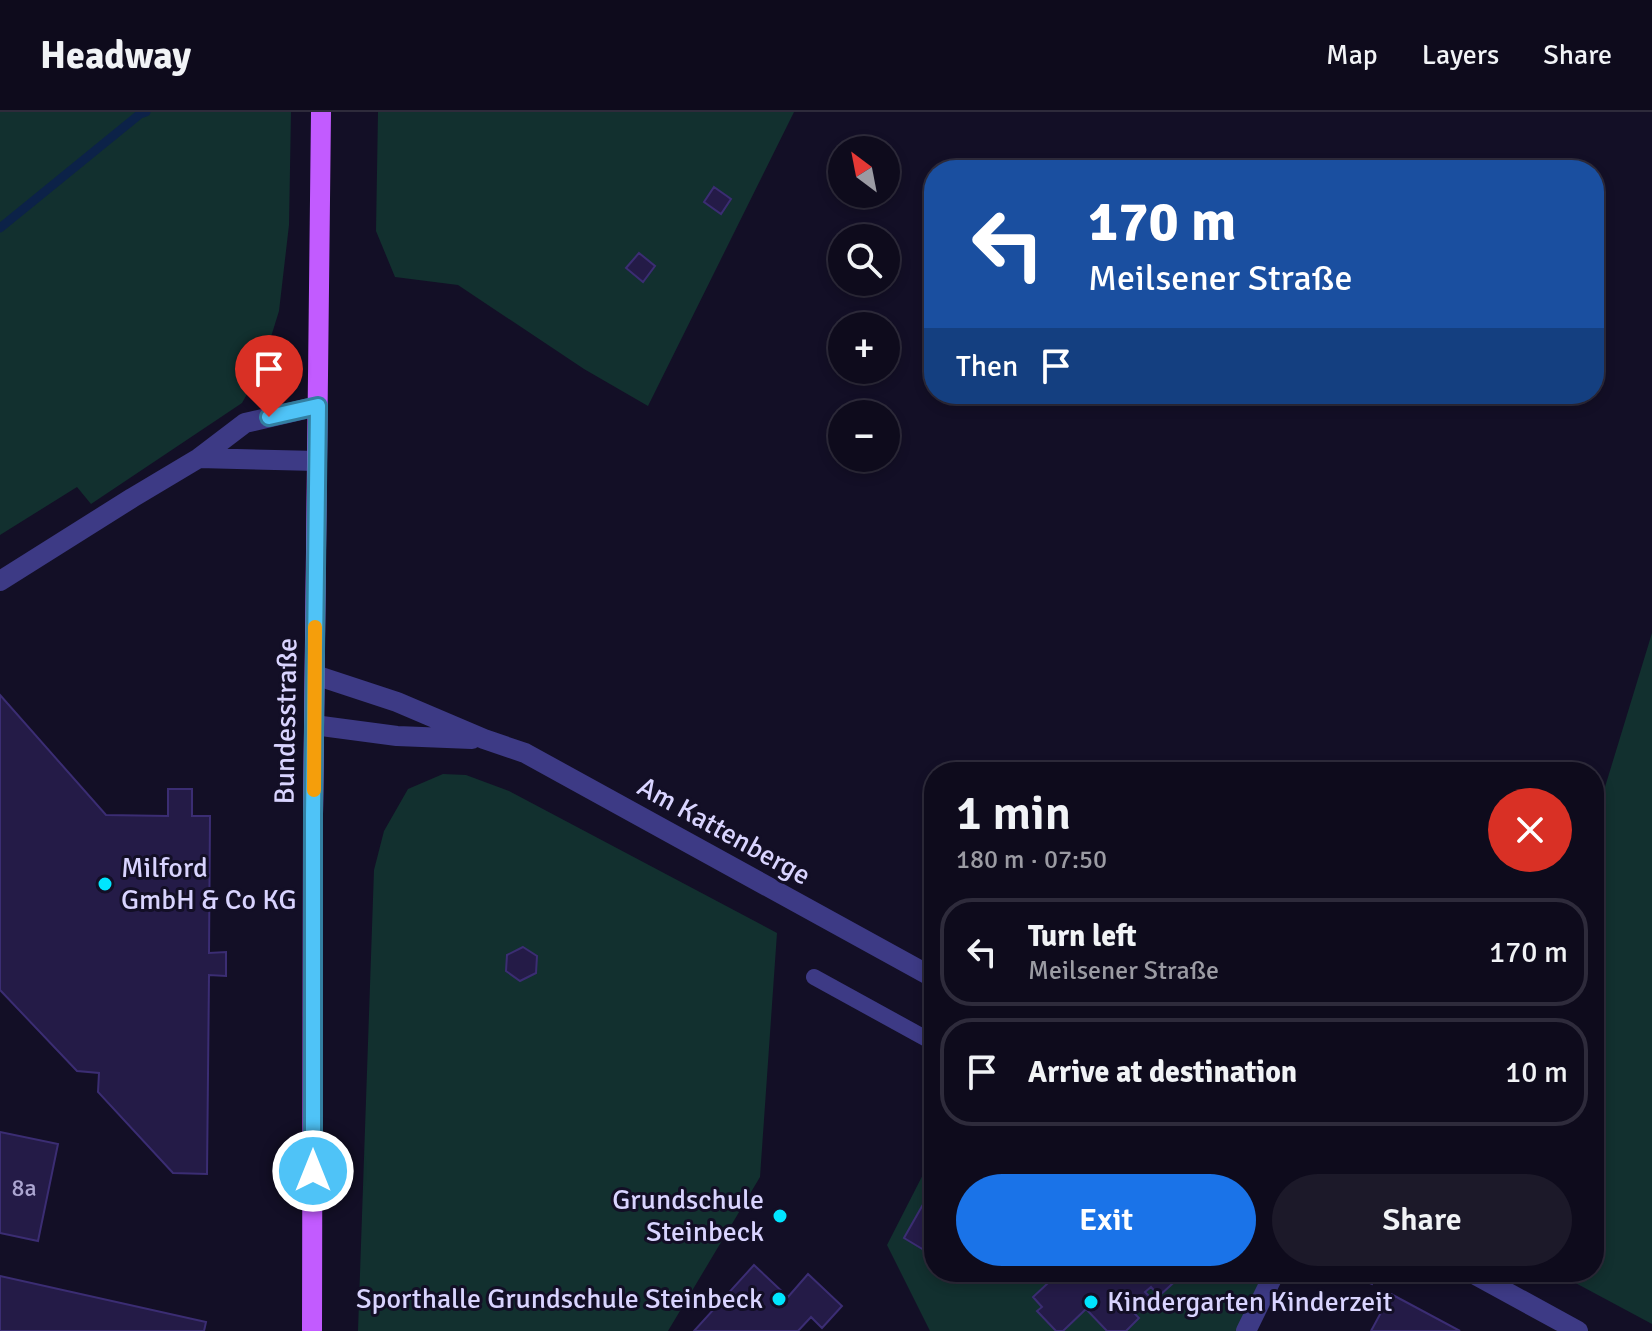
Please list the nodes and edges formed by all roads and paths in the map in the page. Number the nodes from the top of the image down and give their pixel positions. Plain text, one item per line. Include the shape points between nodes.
1 (321, 112) edge
2 (318, 406) junction
3 (199, 458) junction
4 (317, 461) junction
5 (0, 581) edge
6 (315, 675) junction
7 (314, 725) junction
8 (484, 739) junction
9 (924, 972) edge
10 (814, 977) dead end
11 (924, 1038) edge
12 (1270, 1282) edge
13 (1488, 1282) edge
14 (312, 1331) edge
15 (1246, 1331) edge
16 (1578, 1331) edge

1 - 2 main road, Bundesstraße
2 - 3 street via 245,423
2 - 4 main road, Bundesstraße
3 - 4 street
3 - 5 street
4 - 6 main road, Bundesstraße
6 - 7 main road, Bundesstraße
6 - 8 street, Am Kattenberge
7 - 8 street, Am Kattenberge via 397,736
7 - 14 main road, Bundesstraße
8 - 9 street, Am Kattenberge via 525,753
10 - 11 lane
12 - 15 street
13 - 16 street

